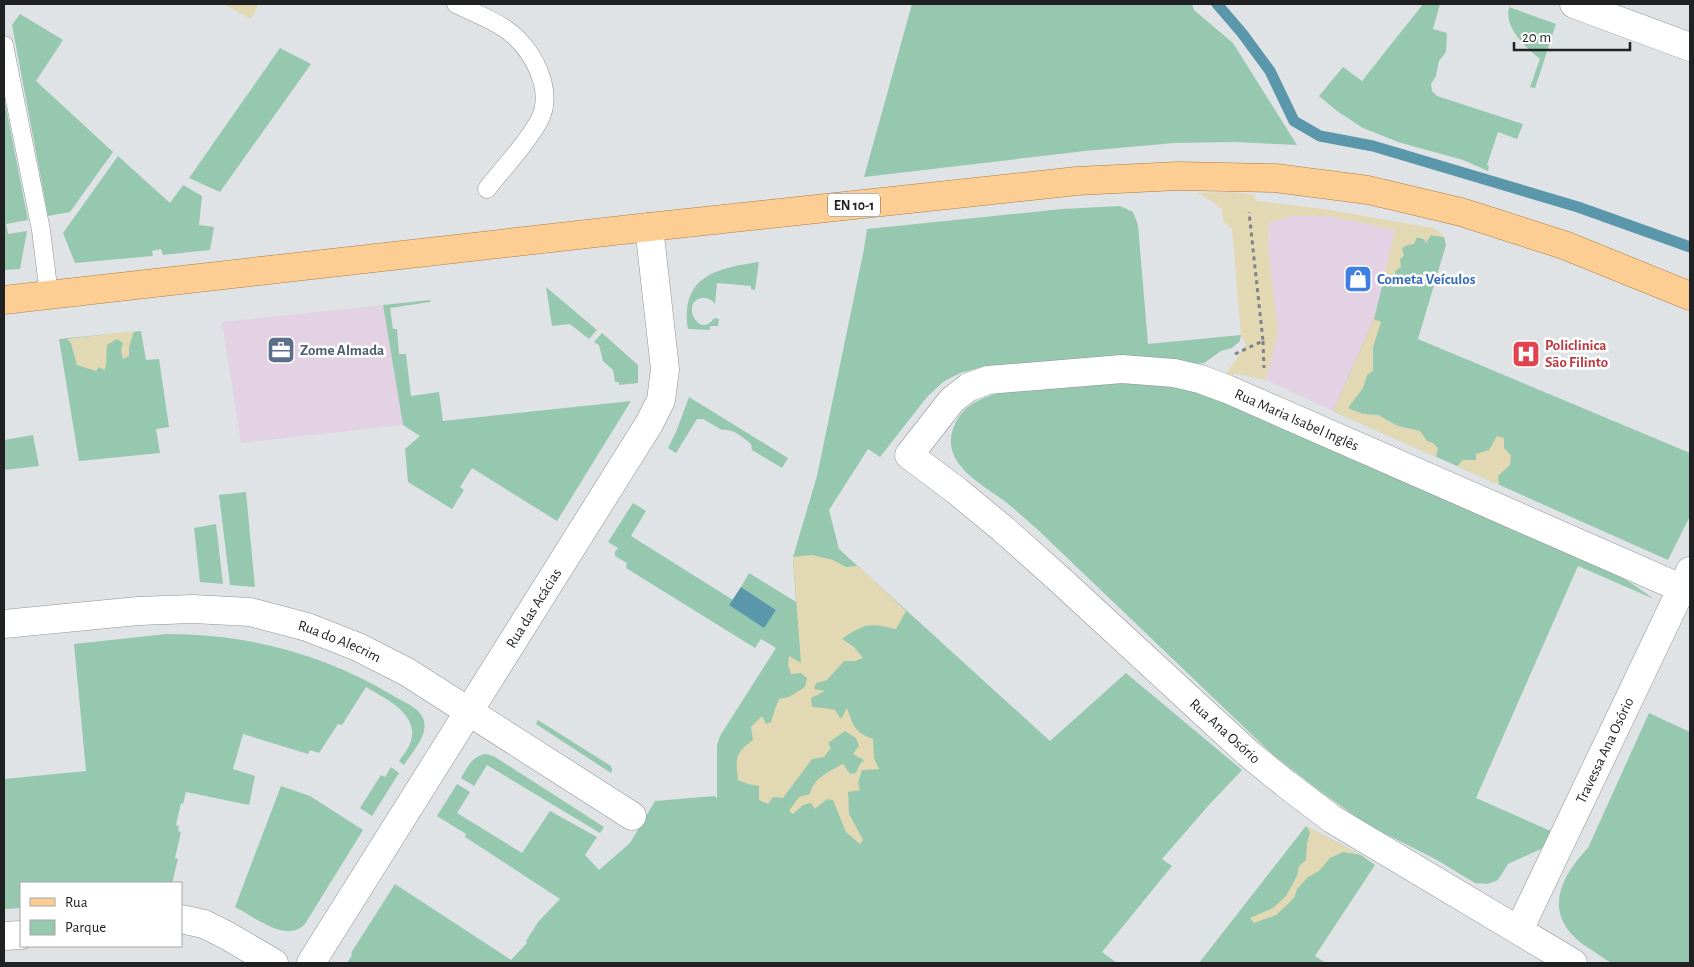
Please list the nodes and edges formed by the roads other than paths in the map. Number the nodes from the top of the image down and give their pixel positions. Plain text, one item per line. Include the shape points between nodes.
1 (456, 4) edge
2 (1574, 4) edge
3 (4, 45) edge
4 (1690, 47) edge
5 (487, 189) dead end
6 (648, 226) junction
7 (49, 296) junction
8 (1690, 296) edge
9 (4, 300) edge
10 (909, 455) joint
11 (1688, 584) edge
12 (4, 624) edge
13 (469, 712) junction
14 (632, 816) dead end
15 (182, 919) edge
16 (1519, 930) junction
17 (20, 934) edge
18 (4, 936) edge
19 (274, 963) edge
20 (311, 963) edge
21 (1573, 963) edge

1 - 5 lane via 504,28 519,40 533,58 542,81 544,102 540,119
2 - 4 street
3 - 7 lane via 41,230
6 - 7 main road, EN 10-1
6 - 8 main road, EN 10-1 via 1077,181 1178,176 1275,178 1368,190 1461,212 1564,245
6 - 13 street, Rua das Acácias via 665,369 661,400 650,424
7 - 9 main road, EN 10-1
10 - 11 street, Rua Maria Isabel Inglês via 952,400 969,387 988,380 1122,369 1174,374 1227,389
10 - 16 street, Rua Ana Osório via 1003,529 1286,784 1332,819
11 - 16 street, Travessa Ana Osório
12 - 13 street, Rua do Alecrim via 193,608 250,612 307,627 358,647 407,672
13 - 14 street, Rua do Alecrim
13 - 20 street, Rua das Acácias
15 - 19 street via 204,924
16 - 21 street, Rua Ana Osório
17 - 18 street

